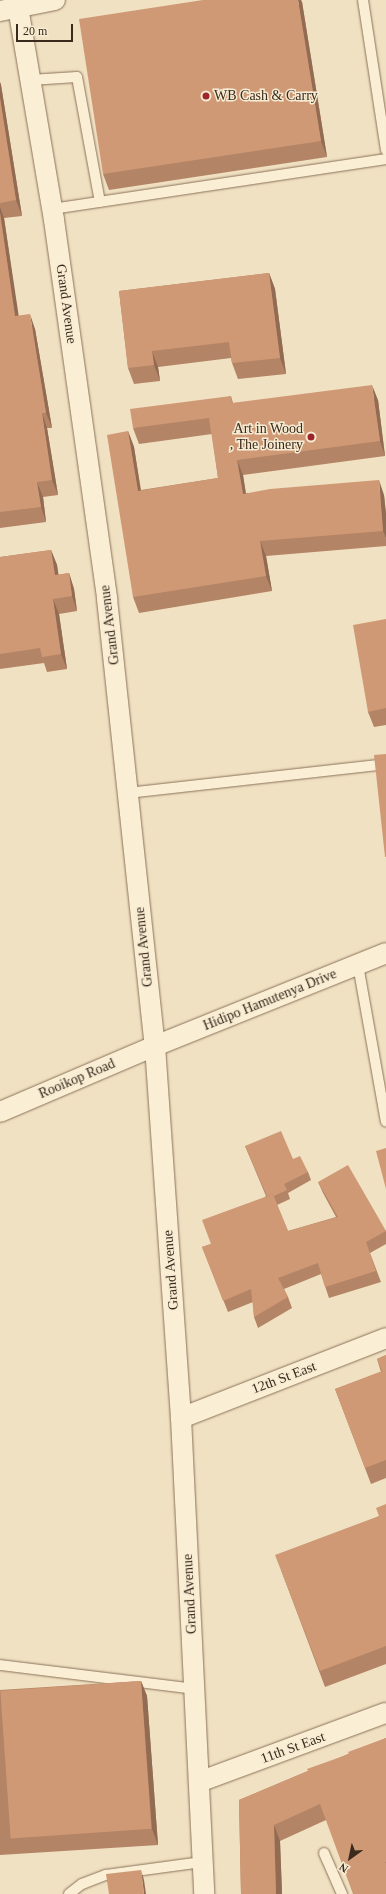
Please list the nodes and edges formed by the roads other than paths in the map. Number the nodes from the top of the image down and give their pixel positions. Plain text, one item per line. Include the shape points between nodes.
1 (55, 0) edge
2 (363, 0) edge
3 (9, 9) edge
4 (30, 80) junction
5 (386, 150) edge
6 (386, 159) edge
7 (100, 202) junction
8 (52, 209) junction
9 (386, 764) edge
10 (128, 793) junction
11 (386, 953) edge
12 (358, 964) junction
13 (155, 1046) junction
14 (0, 1112) edge
15 (386, 1122) edge
16 (386, 1338) edge
17 (181, 1418) junction
18 (0, 1665) edge
19 (194, 1689) junction
20 (386, 1713) edge
21 (199, 1782) junction
22 (324, 1853) dead end
23 (202, 1862) junction
24 (69, 1894) edge
25 (204, 1894) edge
26 (342, 1894) edge

1 - 3 street
2 - 5 lane
3 - 4 street, Grand Avenue
4 - 7 lane via 77,77
4 - 8 street, Grand Avenue
6 - 7 lane
7 - 8 lane
8 - 10 street, Grand Avenue via 107,599
9 - 10 lane
10 - 13 street, Grand Avenue
11 - 12 street, Hidipo Hamutenya Drive
12 - 13 street, Hidipo Hamutenya Drive
12 - 15 lane
13 - 14 street, Rooikop Road
13 - 17 street, Grand Avenue
16 - 17 street, 12th St East
17 - 19 street, Grand Avenue
18 - 19 lane
19 - 21 street, Grand Avenue
20 - 21 street, 11th St East
21 - 23 street, Grand Avenue
22 - 26 lane
23 - 24 lane via 106,1876 82,1884
23 - 25 street, Grand Avenue

